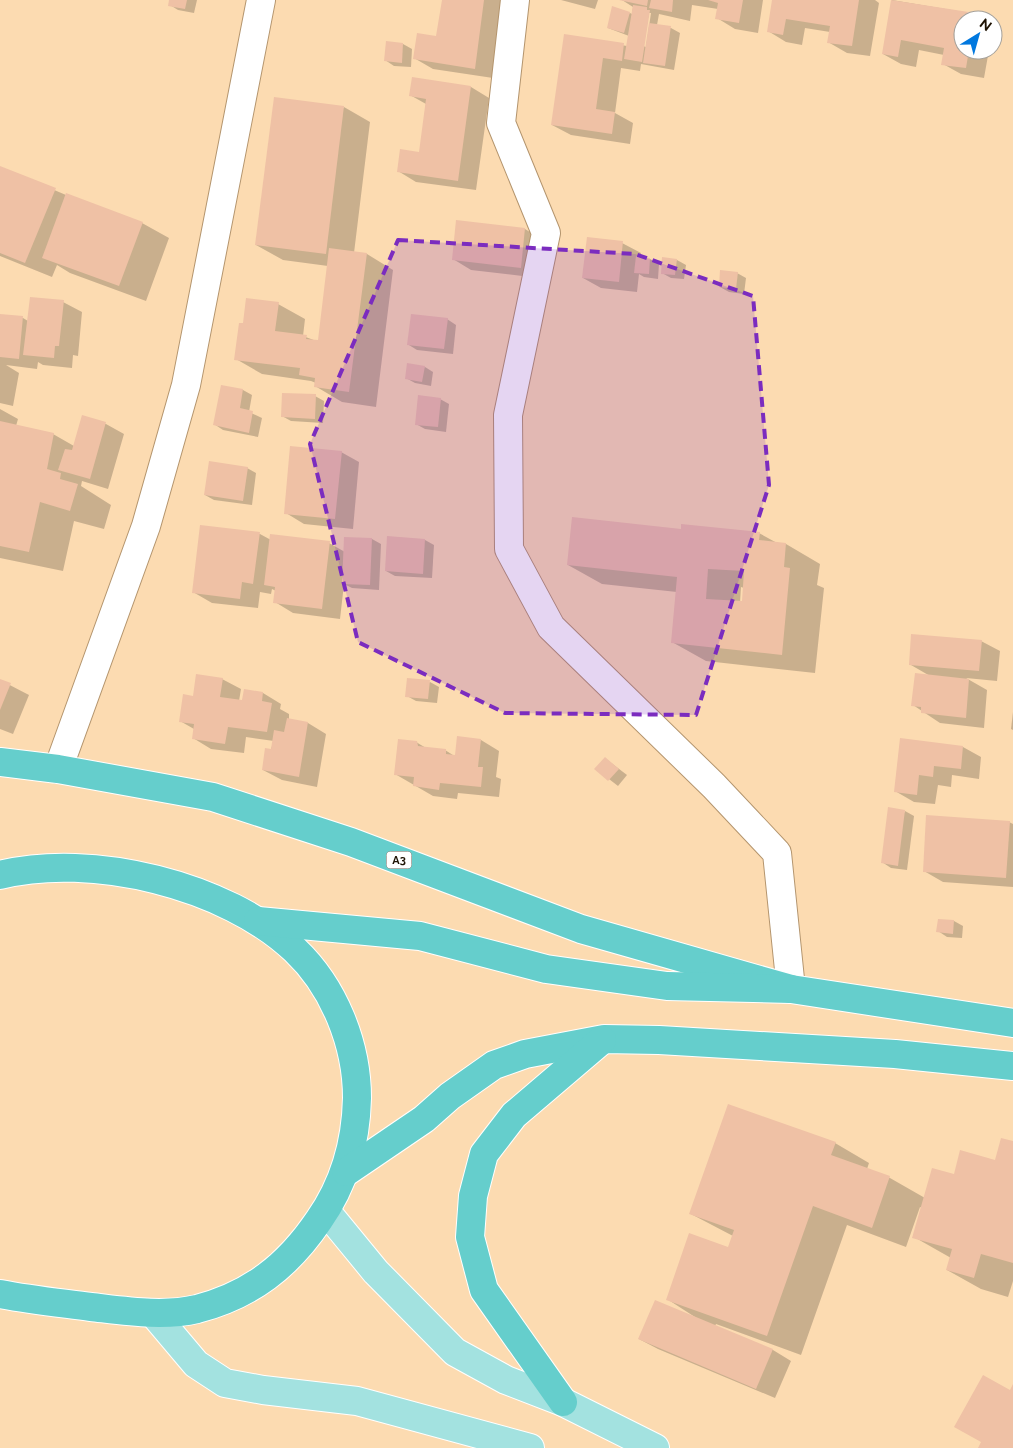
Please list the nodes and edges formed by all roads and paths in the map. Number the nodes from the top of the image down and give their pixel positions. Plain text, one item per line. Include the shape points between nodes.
1 (261, 0) edge
2 (515, 0) edge
3 (0, 762) edge
4 (58, 769) junction
5 (0, 875) edge
6 (258, 921) junction
7 (791, 989) junction
8 (1013, 1023) edge
9 (604, 1039) junction
10 (1013, 1066) edge
11 (346, 1172) junction
12 (326, 1211) junction
13 (0, 1294) edge
14 (153, 1313) junction
15 (563, 1402) junction
16 (520, 1447) edge
17 (655, 1448) edge

1 - 4 street via 186,385 146,526
2 - 7 street via 501,123 546,233 508,415 509,549 550,626 714,786 777,853
3 - 4 highway, A3
4 - 7 highway, A3 via 213,797 351,842 581,929
5 - 6 highway, A3 via 76,868 139,875 200,893
6 - 7 highway, A3 via 420,936 546,969 667,986
6 - 11 highway, A3 via 295,951 325,988 346,1031 357,1088 357,1126
7 - 8 highway, A3
9 - 10 highway, A3 via 895,1054
9 - 11 highway, A3 via 525,1054 494,1065 424,1119
9 - 15 highway via 514,1115 484,1154 474,1196 470,1237 484,1290
11 - 12 highway, A3
12 - 14 highway, A3 via 302,1245 272,1274 235,1296 195,1309
12 - 15 main road via 376,1272 455,1352 506,1380
13 - 14 highway, A3
14 - 16 main road via 196,1364 225,1383 357,1401
15 - 17 main road

